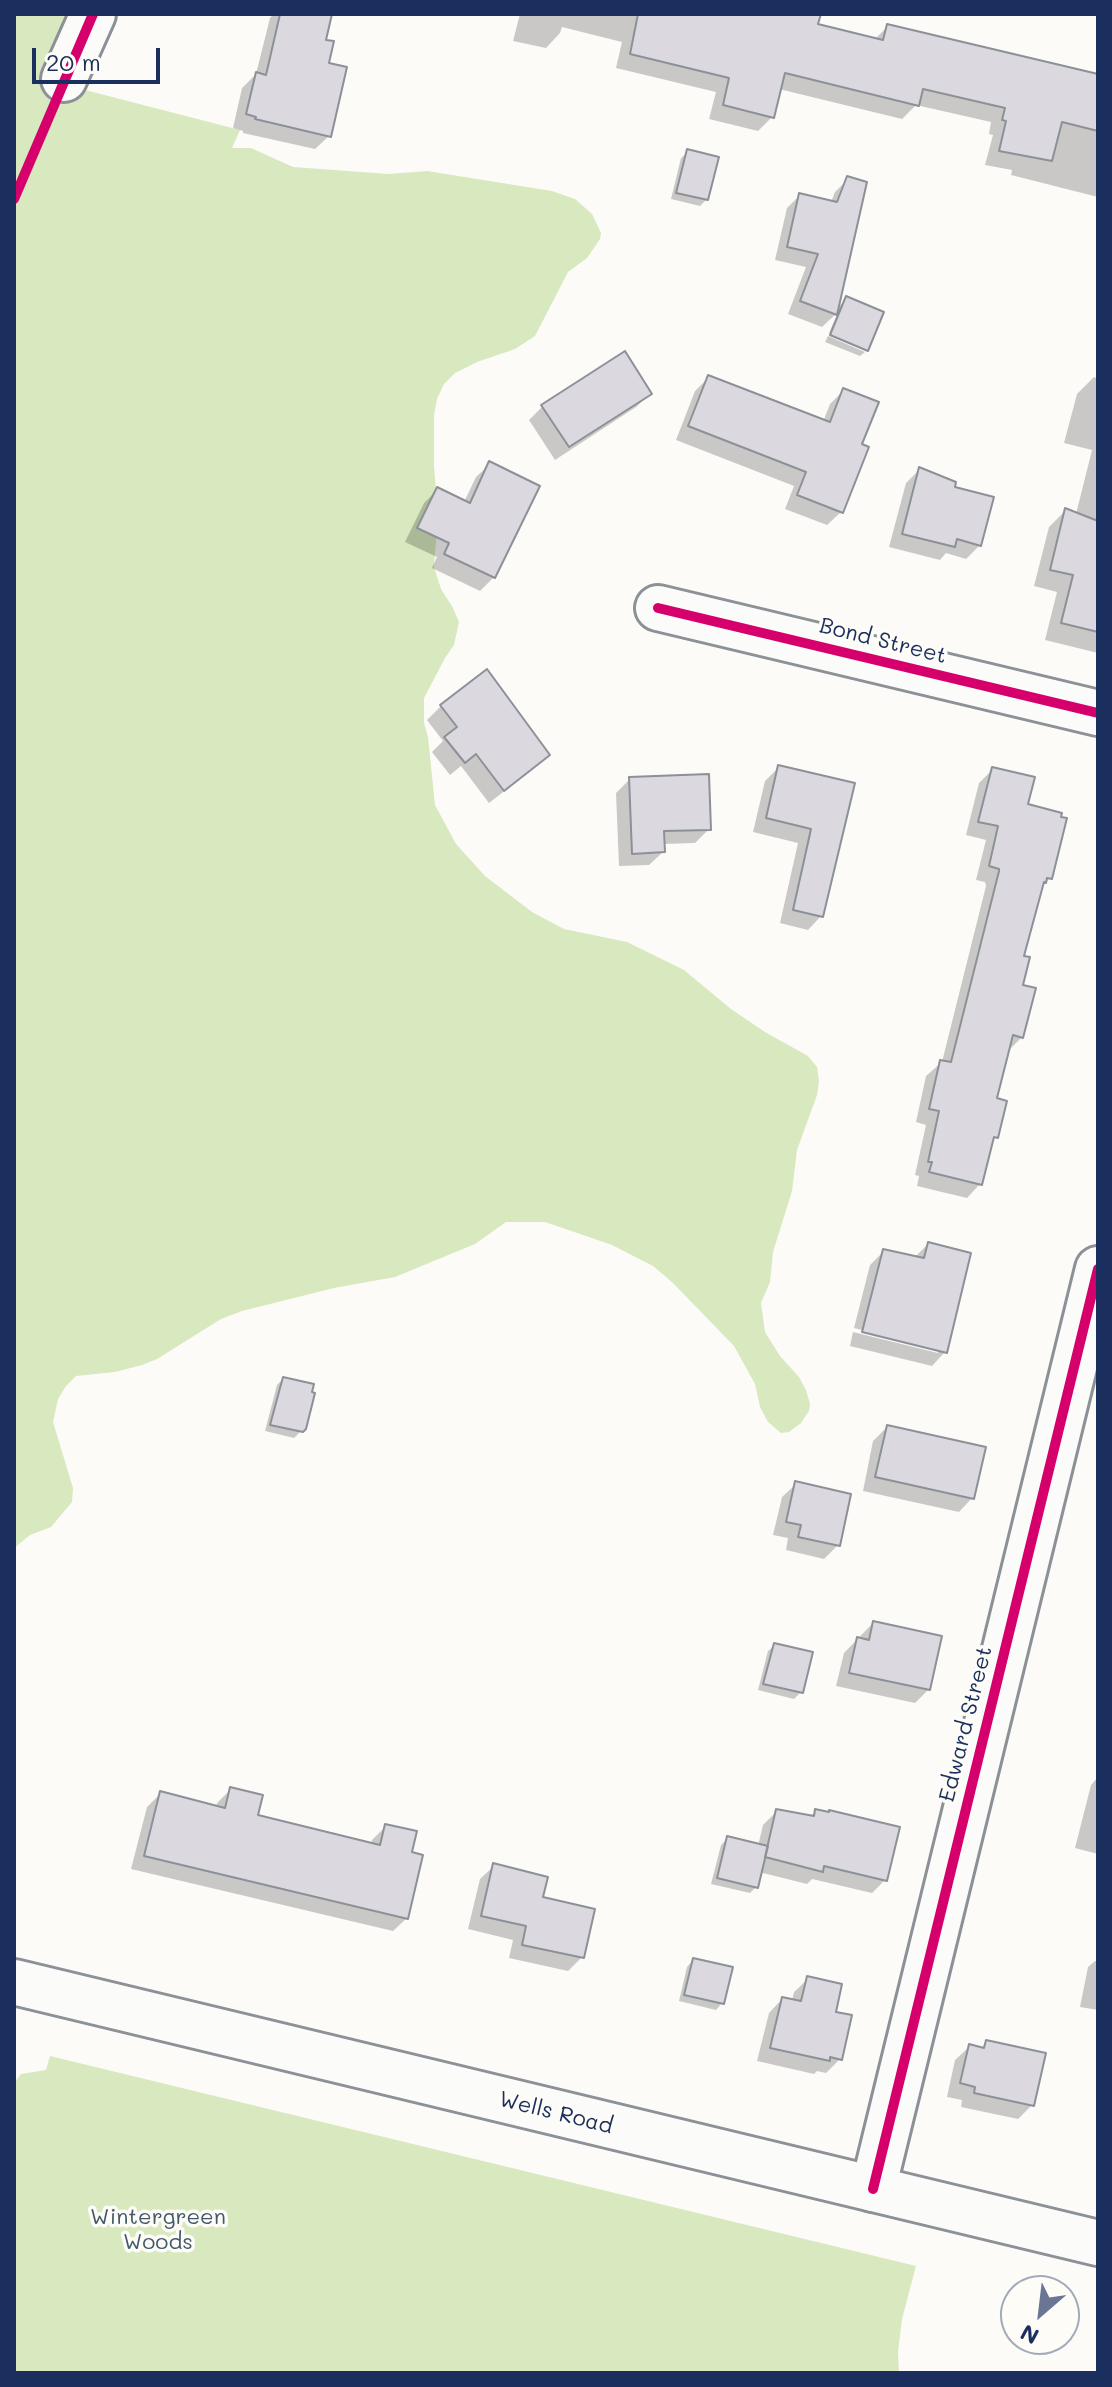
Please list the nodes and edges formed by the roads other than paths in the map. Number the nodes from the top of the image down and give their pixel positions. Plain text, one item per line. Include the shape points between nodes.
1 (93, 14) edge
2 (64, 79) dead end
3 (658, 608) dead end
4 (1098, 713) edge
5 (1098, 1269) edge
6 (14, 1982) edge
7 (873, 2189) junction
8 (1098, 2243) edge

1 - 2 street
3 - 4 street, Bond Street
5 - 7 street, Edward Street
6 - 7 street, Wells Road
7 - 8 street, Wells Road

